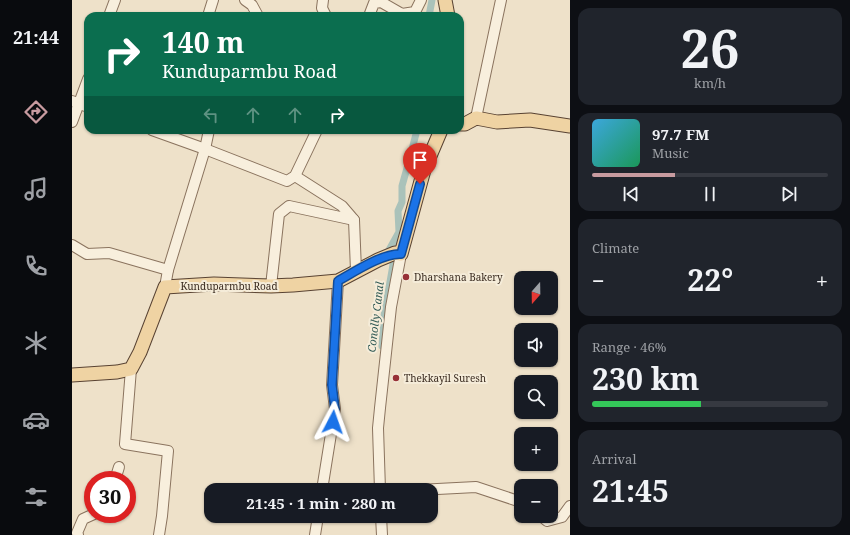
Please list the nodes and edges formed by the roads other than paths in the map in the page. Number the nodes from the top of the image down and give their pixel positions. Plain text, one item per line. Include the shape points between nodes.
1 (115, 0) edge
2 (213, 0) edge
3 (245, 0) edge
4 (323, 0) edge
5 (421, 0) edge
6 (446, 0) edge
7 (502, 0) edge
8 (110, 12) edge
9 (209, 12) edge
10 (256, 12) edge
11 (324, 12) edge
12 (371, 12) edge
13 (398, 12) edge
14 (415, 12) edge
15 (448, 12) edge
16 (84, 92) edge
17 (80, 104) edge
18 (476, 118) junction
19 (72, 122) edge
20 (464, 124) edge
21 (570, 126) edge
22 (163, 134) edge
23 (208, 134) edge
24 (315, 134) edge
25 (439, 134) edge
26 (205, 149) junction
27 (295, 176) junction
28 (354, 220) junction
29 (72, 245) edge
30 (394, 255) junction
31 (168, 270) junction
32 (356, 271) junction
33 (338, 281) junction
34 (272, 286) junction
35 (165, 287) junction
36 (131, 369) junction
37 (72, 374) edge
38 (119, 467) dead end
39 (117, 471) edge
40 (323, 483) edge
41 (380, 483) edge
42 (438, 489) edge
43 (514, 500) edge
44 (570, 506) edge
45 (558, 517) edge
46 (84, 519) edge
47 (317, 523) edge
48 (381, 523) edge
49 (78, 535) edge
50 (159, 535) edge
51 (316, 535) edge
52 (382, 535) edge

1 - 8 street
2 - 9 street
3 - 10 street
4 - 11 street
5 - 14 street
6 - 15 main road
7 - 18 street
12 - 13 street via 374,3 381,2
16 - 17 street
17 - 19 street
18 - 20 main road
18 - 21 main road via 496,122 530,120
22 - 26 street
23 - 26 street
24 - 27 street
25 - 30 main road
26 - 27 street via 287,181
26 - 31 street
27 - 28 street via 342,206
28 - 32 street
28 - 34 street via 289,206 278,214
29 - 31 street via 87,254 109,253
30 - 32 main road, Kunduparmbu Road
30 - 41 street via 378,428
31 - 35 street
32 - 33 main road, Kunduparmbu Road
33 - 34 main road, Kunduparmbu Road
33 - 40 street via 332,385 335,409
34 - 35 main road, Kunduparmbu Road via 214,284
35 - 36 main road
36 - 37 main road
36 - 50 street via 125,444 168,451
38 - 39 street
42 - 43 street via 476,487
44 - 45 street
46 - 49 street
47 - 51 street
48 - 52 street

